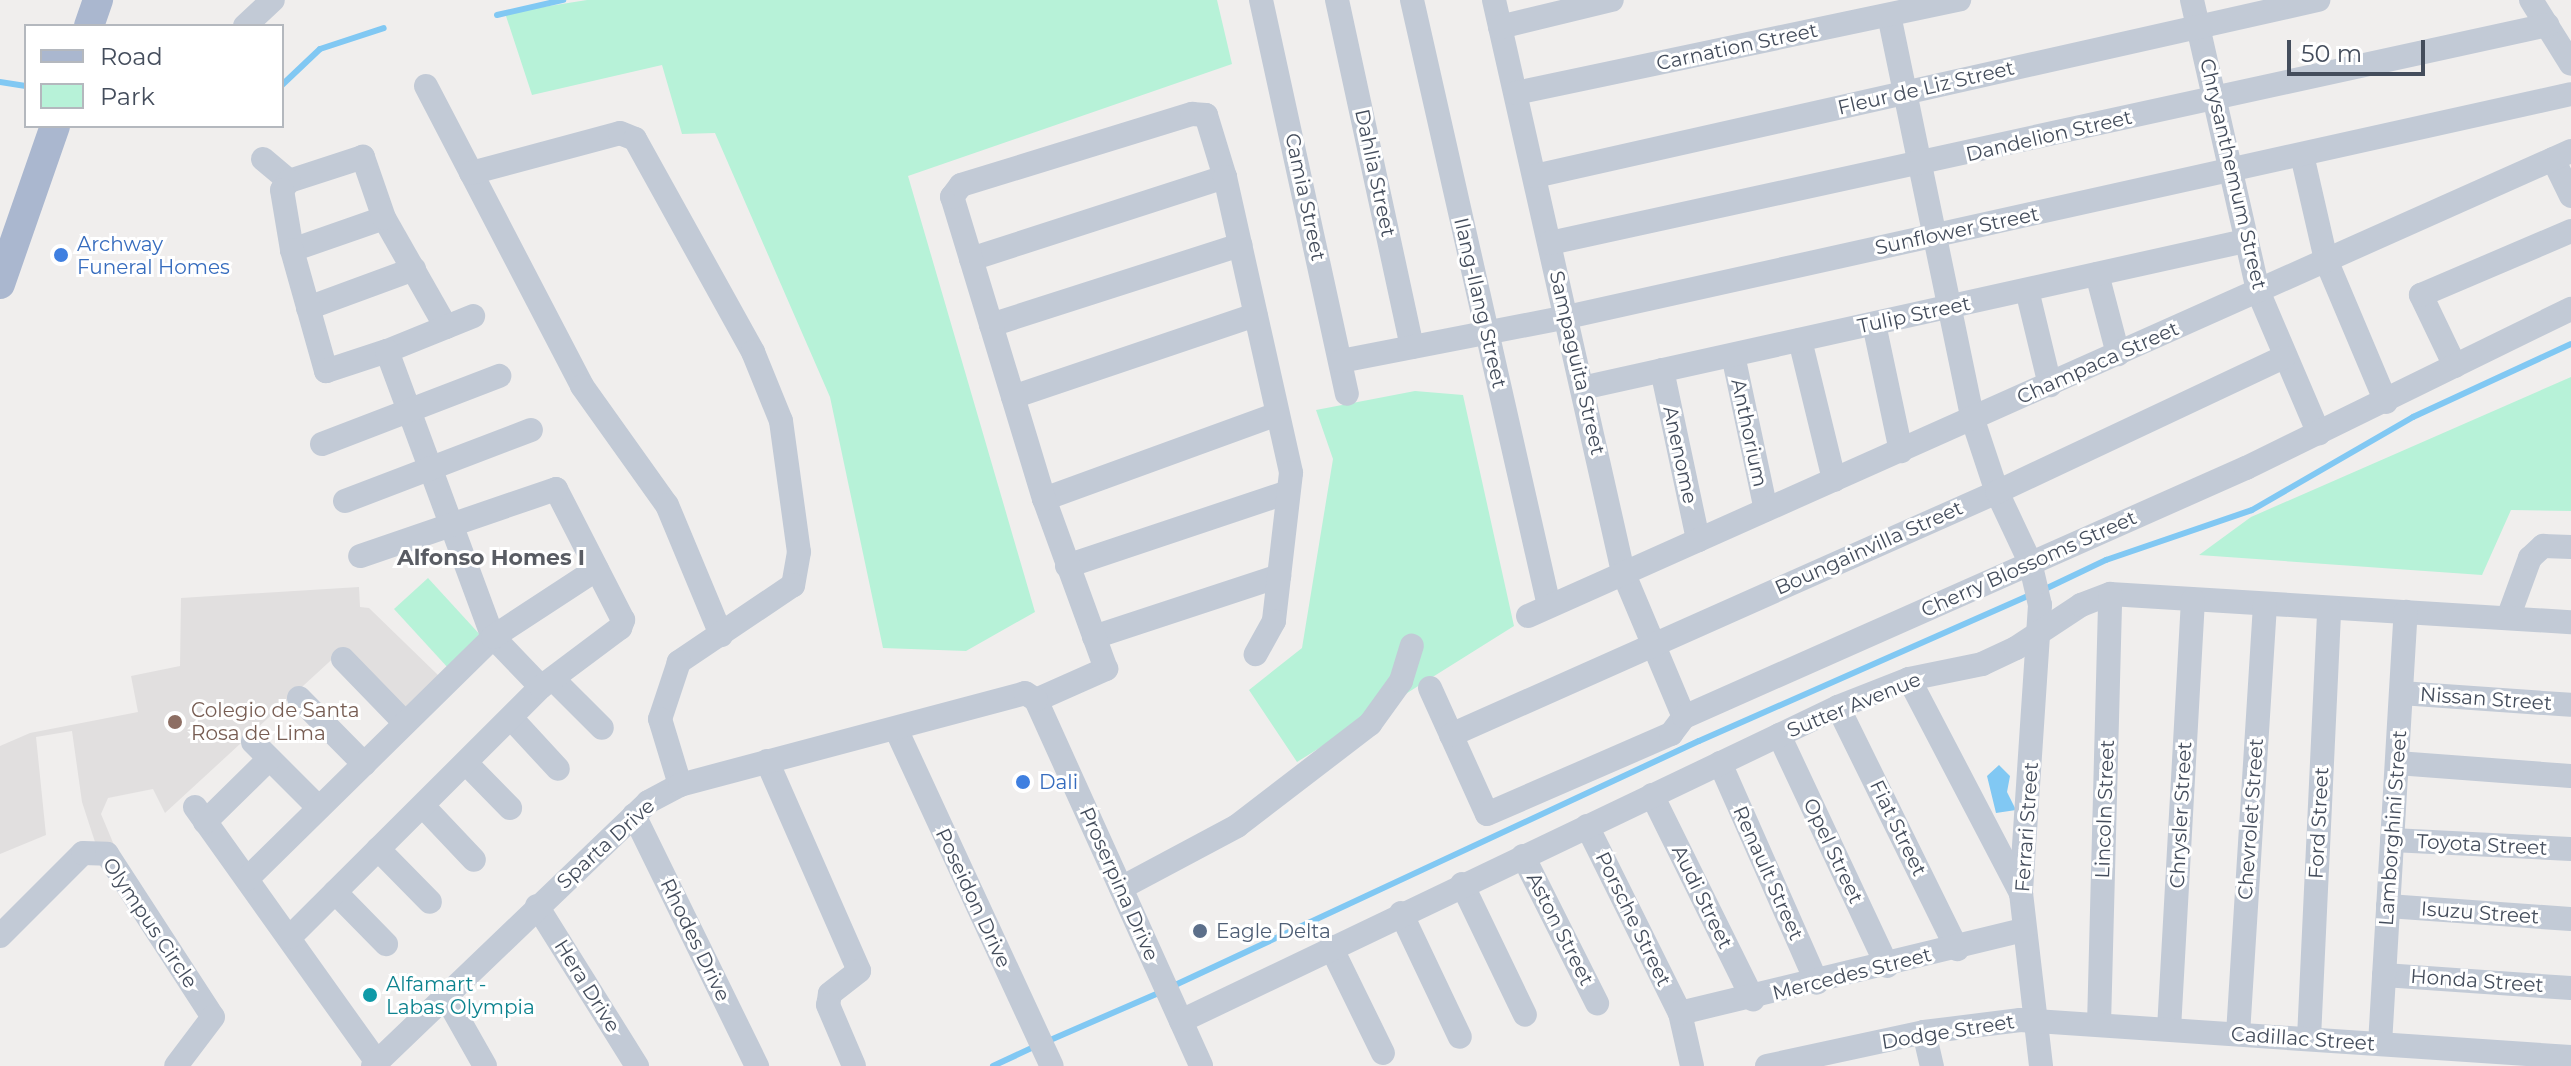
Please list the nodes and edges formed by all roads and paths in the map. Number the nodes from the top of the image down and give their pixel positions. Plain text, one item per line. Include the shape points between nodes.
1 (273, 0) edge
2 (1261, 0) edge
3 (1337, 0) edge
4 (1412, 0) edge
5 (1494, 0) edge
6 (1612, 0) edge
7 (1959, 0) edge
8 (2192, 0) edge
9 (2318, 0) edge
10 (2531, 0) edge
11 (1889, 15) junction
12 (247, 24) edge
13 (2547, 25) junction
14 (2199, 26) junction
15 (1500, 27) junction
16 (2571, 64) edge
17 (426, 86) dead end
18 (1516, 93) junction
19 (1905, 93) junction
20 (2571, 94) edge
21 (2216, 98) junction
22 (54, 128) edge
23 (2302, 155) junction
24 (2562, 155) edge
25 (263, 159) dead end
26 (1920, 165) junction
27 (2232, 170) junction
28 (471, 173) junction
29 (1535, 176) junction
30 (1225, 177) junction
31 (289, 181) junction
32 (2571, 196) edge
33 (384, 218) junction
34 (2571, 231) edge
35 (1935, 236) junction
36 (2245, 241) junction
37 (1550, 243) junction
38 (1240, 245) junction
39 (292, 250) junction
40 (971, 259) junction
41 (2326, 260) junction
42 (414, 269) junction
43 (2097, 274) junction
44 (0, 284) edge
45 (2027, 290) junction
46 (2258, 291) junction
47 (308, 308) junction
48 (1950, 308) junction
49 (2571, 309) edge
50 (1255, 315) junction
51 (473, 316) dead end
52 (1567, 317) junction
53 (1874, 324) junction
54 (991, 325) junction
55 (446, 327) junction
56 (1486, 333) junction
57 (1800, 340) junction
58 (1412, 347) junction
59 (387, 351) junction
60 (2118, 354) junction
61 (1733, 355) junction
62 (2284, 357) junction
63 (1341, 361) junction
64 (2455, 366) junction
65 (1662, 370) junction
66 (499, 376) dead end
67 (2050, 385) junction
68 (1582, 388) junction
69 (1347, 394) dead end
70 (1013, 397) junction
71 (2386, 402) junction
72 (409, 411) junction
73 (1277, 414) junction
74 (1973, 420) junction
75 (531, 430) dead end
76 (2319, 434) junction
77 (322, 444) dead end
78 (1901, 451) junction
79 (430, 470) junction
80 (1834, 480) junction
81 (1288, 492) junction
82 (1997, 492) junction
83 (1044, 499) junction
84 (345, 501) dead end
85 (1766, 510) junction
86 (453, 524) junction
87 (1698, 540) junction
88 (2571, 547) edge
89 (360, 556) dead end
90 (1067, 566) junction
91 (2032, 568) junction
92 (597, 569) junction
93 (1623, 572) junction
94 (1279, 576) junction
95 (2110, 594) junction
96 (2193, 600) junction
97 (2265, 605) junction
98 (2329, 608) junction
99 (1539, 611) joint
100 (2406, 612) junction
101 (2508, 618) junction
102 (2571, 622) edge
103 (2040, 632) junction
104 (721, 635) junction
105 (493, 637) junction
106 (1094, 637) junction
107 (1650, 645) junction
108 (1412, 646) dead end
109 (1256, 654) dead end
110 (343, 659) dead end
111 (1909, 679) junction
112 (547, 683) junction
113 (1430, 688) dead end
114 (2401, 693) junction
115 (299, 698) dead end
116 (1036, 700) junction
117 (2571, 705) edge
118 (1838, 707) junction
119 (1684, 717) junction
120 (511, 718) junction
121 (405, 723) junction
122 (602, 728) dead end
123 (896, 729) junction
124 (1451, 735) junction
125 (1779, 735) junction
126 (767, 761) junction
127 (466, 763) junction
128 (1720, 763) junction
129 (2397, 763) junction
130 (364, 764) junction
131 (558, 769) dead end
132 (2571, 776) edge
133 (680, 785) junction
134 (1652, 795) junction
135 (423, 806) junction
136 (319, 808) junction
137 (510, 808) dead end
138 (634, 815) junction
139 (1587, 826) junction
140 (2392, 840) junction
141 (378, 849) junction
142 (2571, 849) edge
143 (1523, 856) junction
144 (474, 860) dead end
145 (247, 879) junction
146 (1462, 884) junction
147 (1121, 888) junction
148 (335, 892) junction
149 (2021, 893) junction
150 (430, 902) dead end
151 (537, 906) junction
152 (2388, 906) junction
153 (1401, 913) junction
154 (2571, 919) edge
155 (2023, 930) junction
156 (0, 936) edge
157 (290, 937) junction
158 (386, 944) dead end
159 (1331, 947) junction
160 (1957, 949) junction
161 (1887, 966) junction
162 (2384, 975) junction
163 (1817, 983) junction
164 (2571, 988) edge
165 (446, 997) junction
166 (1753, 999) junction
167 (1597, 1003) dead end
168 (1680, 1013) junction
169 (1177, 1015) junction
170 (1525, 1015) dead end
171 (2035, 1020) junction
172 (2099, 1025) junction
173 (2169, 1029) junction
174 (1924, 1032) junction
175 (2238, 1034) junction
176 (1460, 1037) dead end
177 (2309, 1038) junction
178 (2380, 1044) junction
179 (1383, 1053) dead end
180 (2571, 1057) edge
181 (375, 1064) edge
182 (176, 1066) edge
183 (485, 1066) edge
184 (637, 1066) edge
185 (757, 1066) edge
186 (854, 1066) edge
187 (1052, 1066) edge
188 (1201, 1066) edge
189 (1692, 1066) edge
190 (1767, 1066) edge
191 (1932, 1066) edge
192 (2041, 1066) edge

1 - 12 street
2 - 63 street, Camia Street
3 - 58 street, Dahlia Street
4 - 56 street, Ilang-Ilang Street
5 - 15 street, Sampaguita Street
6 - 15 street
7 - 11 street, Carnation Street
8 - 14 street, Chrysanthemum Street
9 - 14 street, Fleur de Liz Street
10 - 13 street
11 - 18 street, Carnation Street
11 - 19 street, Ferrari Street
13 - 16 street
13 - 21 street, Dandelion Street
14 - 19 street, Fleur de Liz Street
14 - 21 street, Chrysanthemum Street
15 - 18 street, Sampaguita Street
17 - 28 street
18 - 29 street, Sampaguita Street
19 - 26 street, Ferrari Street
19 - 29 street, Fleur de Liz Street
20 - 23 street, Sunflower Street
21 - 26 street, Dandelion Street
21 - 27 street, Chrysanthemum Street
22 - 44 main road
23 - 27 street, Sunflower Street
23 - 41 street
24 - 32 street
24 - 41 street, Champaca Street
25 - 31 street
26 - 35 street, Ferrari Street
26 - 37 street, Dandelion Street
27 - 35 street, Sunflower Street
27 - 36 street, Chrysanthemum Street
28 - 104 street via 582,386 667,505
28 - 104 street via 620,133 635,139 746,338 781,421 799,552 793,585
29 - 37 street, Sampaguita Street
30 - 38 street
30 - 40 street
30 - 40 street via 1206,115 1192,114 961,185 952,197
31 - 33 street via 363,157
31 - 39 street via 282,190
33 - 39 street
33 - 42 street
34 - 64 street via 2421,295
35 - 48 street, Ferrari Street
35 - 52 street, Sunflower Street
36 - 43 street, Tulip Street
36 - 46 street, Chrysanthemum Street
37 - 52 street, Sampaguita Street
38 - 50 street
38 - 54 street
39 - 47 street
40 - 54 street
41 - 46 street, Champaca Street
41 - 71 street
42 - 47 street
42 - 55 street
43 - 45 street, Tulip Street
43 - 60 street
45 - 48 street, Tulip Street
45 - 67 street
46 - 60 street, Champaca Street
46 - 62 street, Chrysanthemum Street
47 - 59 street via 326,371
48 - 53 street, Tulip Street
48 - 74 street, Ferrari Street
49 - 64 street, Cherry Blossoms Street
50 - 70 street
50 - 73 street
51 - 55 street
52 - 56 street, Sunflower Street
52 - 68 street, Sampaguita Street
53 - 57 street, Tulip Street
53 - 78 street
54 - 70 street
55 - 59 street
56 - 58 street, Sunflower Street
56 - 99 street, Ilang-Ilang Street
57 - 61 street, Tulip Street
57 - 80 street
58 - 63 street, Sunflower Street
59 - 72 street
60 - 67 street, Champaca Street
61 - 65 street, Tulip Street
61 - 85 street, Anthorium
62 - 76 street, Chrysanthemum Street
62 - 82 street, Boungainvilla Street
63 - 69 street, Camia Street
64 - 71 street, Cherry Blossoms Street
65 - 68 street, Tulip Street
65 - 87 street, Anenome
66 - 72 street
67 - 74 street, Champaca Street
68 - 93 street, Sampaguita Street
70 - 83 street
71 - 76 street, Cherry Blossoms Street
72 - 77 street
72 - 79 street
73 - 81 street via 1291,473
73 - 83 street
74 - 78 street, Champaca Street
74 - 82 street, Ferrari Street
75 - 79 street
76 - 91 street, Cherry Blossoms Street
78 - 80 street, Champaca Street
79 - 84 street
79 - 86 street
80 - 85 street, Champaca Street
81 - 90 street
81 - 94 street
82 - 91 street, Ferrari Street
82 - 107 street, Boungainvilla Street
83 - 90 street
85 - 87 street, Champaca Street
86 - 89 street
86 - 92 street via 556,489
86 - 105 street
87 - 93 street, Champaca Street
88 - 101 street via 2543,546 2530,558
90 - 106 street
91 - 103 street, Ferrari Street
91 - 119 street, Cherry Blossoms Street
92 - 105 street
92 - 112 street via 623,620 620,628
93 - 99 street, Champaca Street
93 - 107 street, Sampaguita Street
94 - 106 street
94 - 109 street via 1274,621
95 - 96 street, Sutter Avenue
95 - 103 street, Sutter Avenue via 2081,605
95 - 172 street, Lincoln Street
96 - 97 street, Sutter Avenue
96 - 173 street, Chrysler Street
97 - 98 street, Sutter Avenue
97 - 175 street, Chevrolet Street
98 - 100 street, Sutter Avenue
98 - 177 street, Ford Street
100 - 101 street, Sutter Avenue
100 - 114 street, Lamborghini Street
101 - 102 street, Sutter Avenue
103 - 111 street, Sutter Avenue via 1982,664
103 - 149 street, Ferrari Street
104 - 133 street via 679,662 660,719
105 - 112 street
105 - 121 street
106 - 116 street via 1106,669
107 - 119 street, Sampaguita Street
107 - 124 street, Boungainvilla Street
108 - 147 street via 1401,681 1370,724 1237,826
110 - 121 street
111 - 118 street, Sutter Avenue
111 - 149 street
112 - 120 street
112 - 122 street
113 - 124 street
114 - 117 street, Nissan Street
114 - 129 street, Lamborghini Street
115 - 130 street
116 - 123 street, Sparta Drive via 1025,693
116 - 147 street, Proserpina Drive
118 - 125 street, Sutter Avenue
118 - 160 street, Fiat Street
119 - 124 street, Cherry Blossoms Street via 1671,734 1487,814
120 - 127 street
120 - 131 street
121 - 130 street
123 - 126 street, Sparta Drive
123 - 187 street, Poseidon Drive
125 - 128 street, Sutter Avenue
125 - 161 street, Opel Street
126 - 133 street, Sparta Drive
126 - 186 street via 859,971 830,994 828,1005
127 - 135 street
127 - 137 street
128 - 134 street, Sutter Avenue
128 - 163 street, Renault Street
129 - 132 street
129 - 140 street, Lamborghini Street
130 - 136 street
133 - 138 street, Sparta Drive
134 - 139 street, Sutter Avenue
134 - 166 street, Audi Street
135 - 141 street
135 - 144 street
136 - 145 street
136 - 145 street via 261,750 200,814
138 - 151 street, Sparta Drive
138 - 185 street, Rhodes Drive
139 - 143 street, Sutter Avenue
139 - 168 street, Porsche Street
140 - 142 street, Toyota Street
140 - 152 street, Lamborghini Street
141 - 148 street
141 - 150 street
143 - 146 street, Sutter Avenue
143 - 167 street, Aston Street
145 - 157 street
146 - 153 street, Sutter Avenue
146 - 170 street
147 - 169 street, Proserpina Drive
148 - 157 street
148 - 158 street
149 - 155 street, Ferrari Street
151 - 165 street, Sparta Drive
151 - 184 street, Hera Drive
152 - 154 street, Isuzu Street
152 - 162 street, Lamborghini Street
153 - 159 street, Sutter Avenue
153 - 176 street
155 - 160 street, Mercedes Street
155 - 171 street, Ferrari Street
156 - 182 street, Olympus Circle via 83,853 107,854 213,1017
157 - 181 street
159 - 169 street, Sutter Avenue
159 - 179 street
160 - 161 street, Mercedes Street
161 - 163 street, Mercedes Street
162 - 164 street, Honda Street
162 - 178 street, Lamborghini Street
163 - 166 street, Mercedes Street
165 - 181 street, Sparta Drive
165 - 183 street
166 - 168 street, Mercedes Street
168 - 189 street, Porsche Street
169 - 188 street, Proserpina Drive
171 - 172 street, Cadillac Street
171 - 174 street, Dodge Street
171 - 192 street, Ferrari Street
172 - 173 street, Cadillac Street
173 - 175 street, Cadillac Street
174 - 190 street, Dodge Street
174 - 191 street
175 - 177 street, Cadillac Street
177 - 178 street, Cadillac Street
178 - 180 street, Cadillac Street

